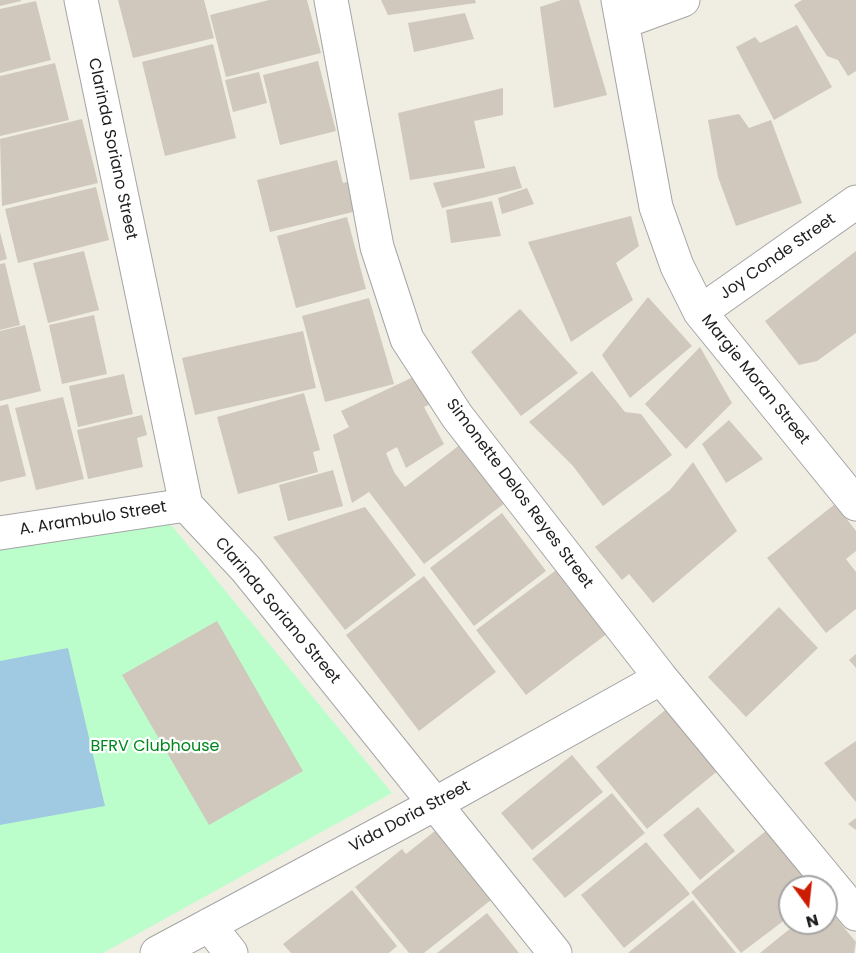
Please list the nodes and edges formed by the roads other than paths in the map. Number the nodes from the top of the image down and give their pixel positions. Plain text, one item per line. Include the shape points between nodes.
1 (81, 0) edge
2 (331, 0) edge
3 (683, 0) edge
4 (621, 11) edge
5 (856, 202) edge
6 (700, 312) junction
7 (856, 504) edge
8 (186, 505) junction
9 (0, 534) edge
10 (661, 678) junction
11 (435, 804) junction
12 (856, 914) edge
13 (208, 925) junction
14 (157, 953) edge
15 (231, 953) edge
16 (555, 953) edge

1 - 8 street, Clarinda Soriano Street
2 - 10 street, Simonette Delos Reyes Street via 377,247 407,339 457,416
3 - 4 street
4 - 6 street, Margie Moran Street via 656,207 677,266
5 - 6 street, Joy Conde Street
6 - 7 street, Margie Moran Street
8 - 9 street, A. Arambulo Street
8 - 11 street, Clarinda Soriano Street via 246,569
10 - 11 street, Vida Doria Street
10 - 12 street, Simonette Delos Reyes Street
11 - 13 street, Vida Doria Street
11 - 16 street, Clarinda Soriano Street
13 - 14 street, Vida Doria Street
13 - 15 street

